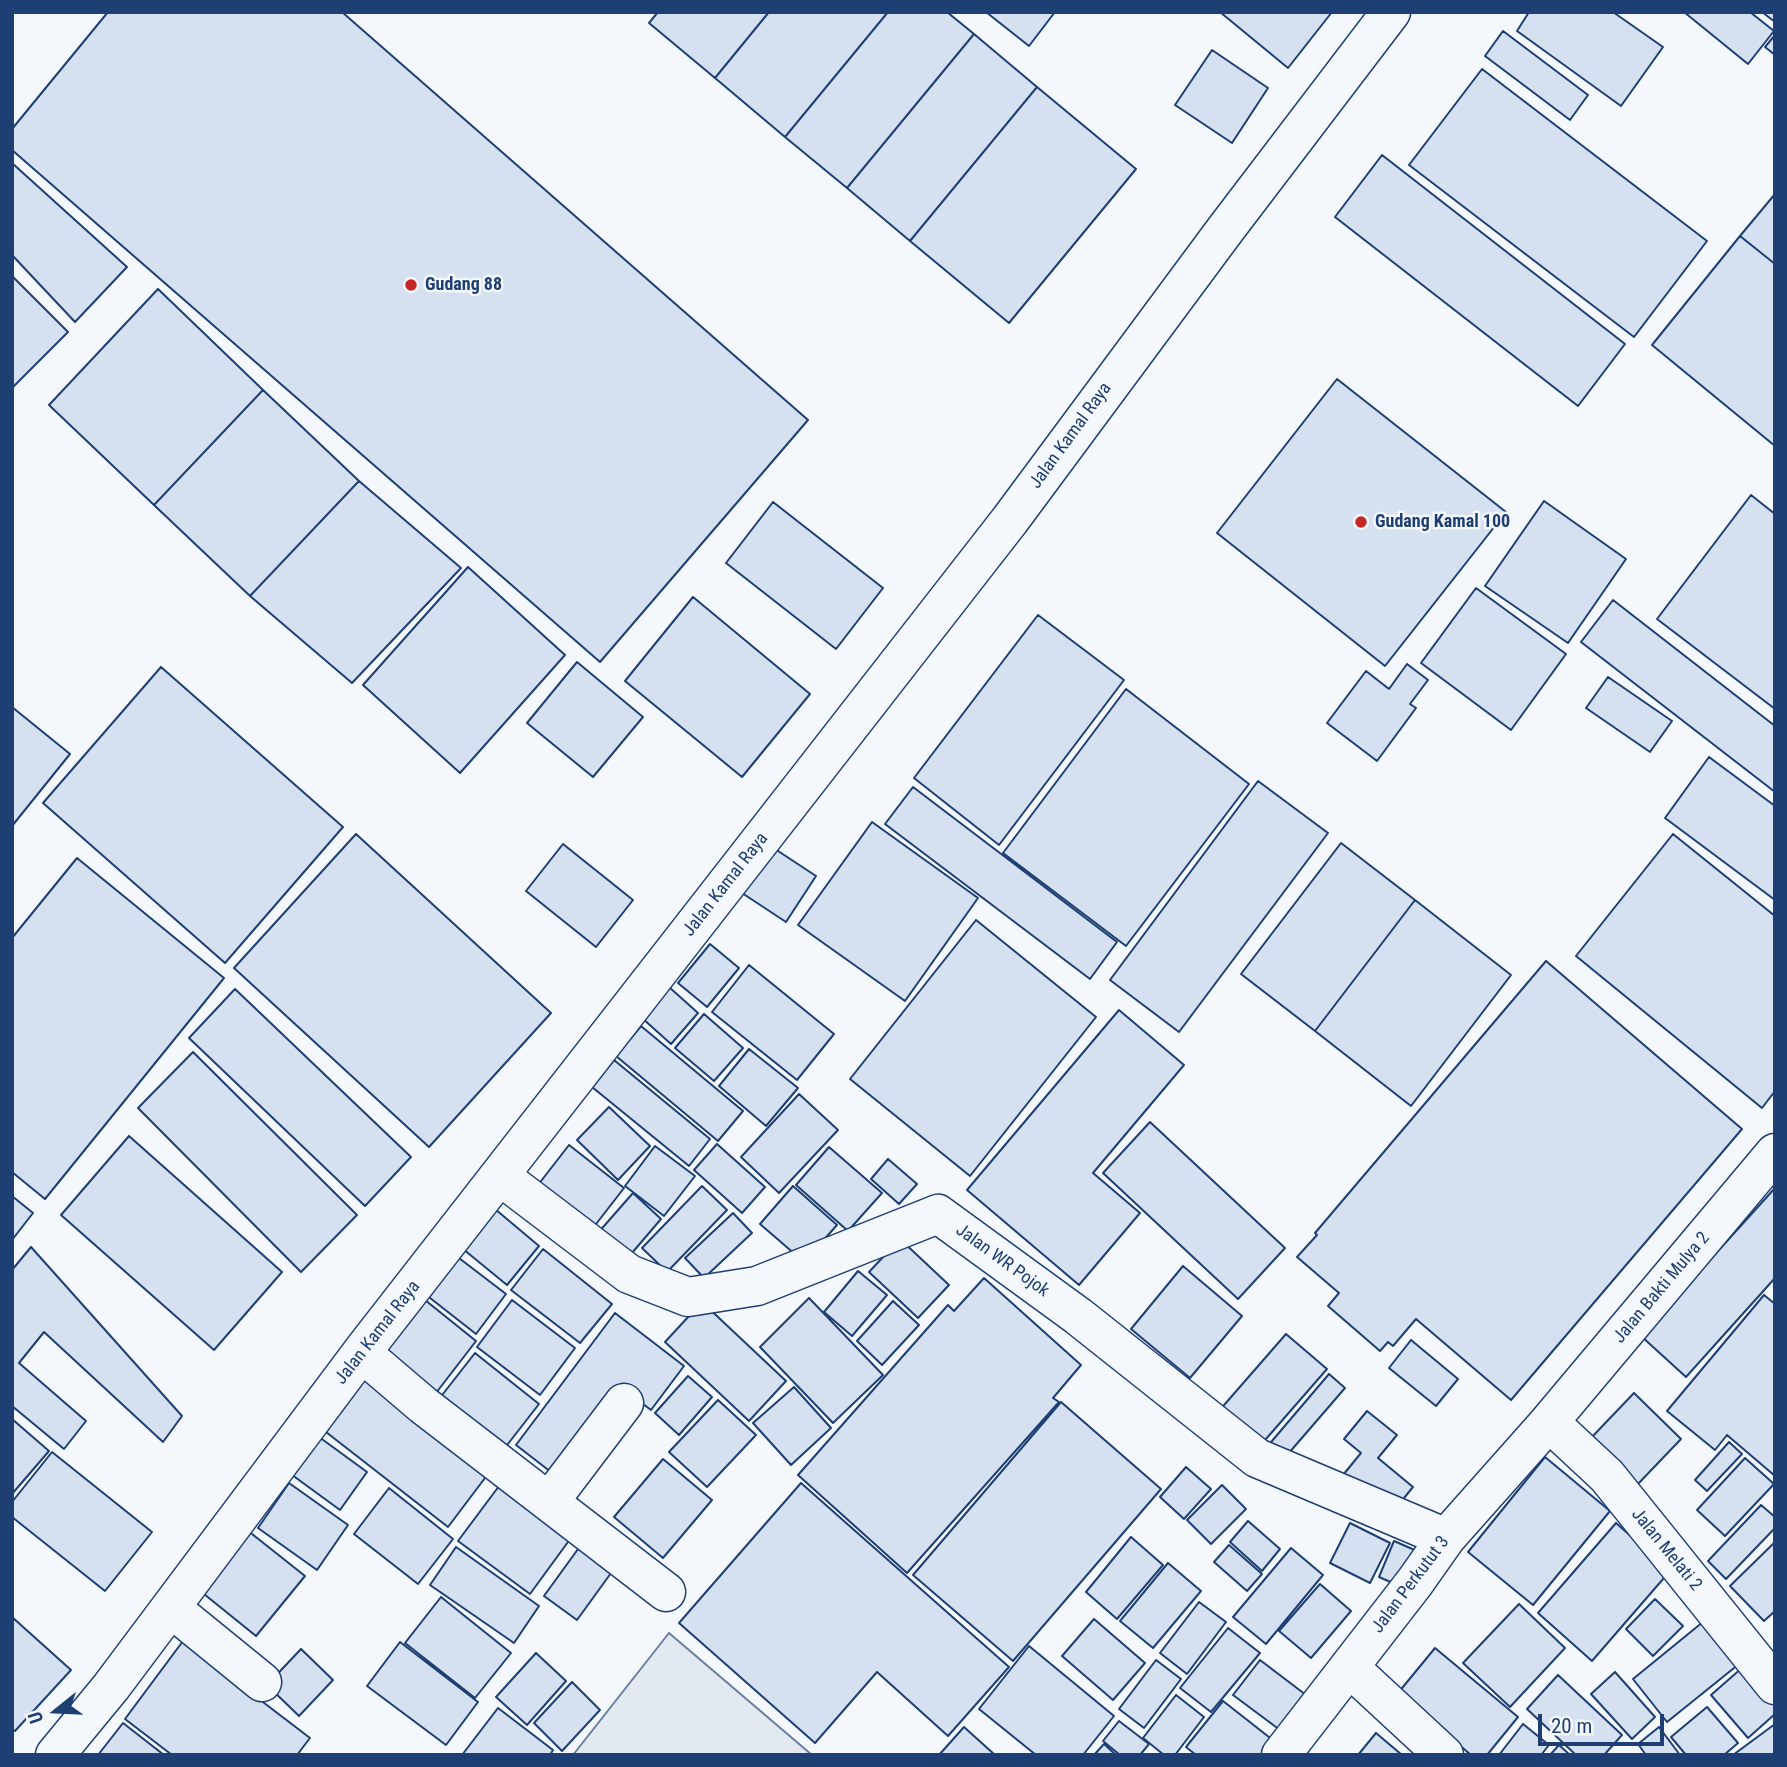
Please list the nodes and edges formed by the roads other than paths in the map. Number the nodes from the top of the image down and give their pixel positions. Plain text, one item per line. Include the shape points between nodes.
1 (1391, 12) edge
2 (1775, 1153) edge
3 (500, 1176) junction
4 (362, 1353) junction
5 (624, 1404) dead end
6 (1549, 1422) junction
7 (549, 1502) junction
8 (1446, 1538) junction
9 (666, 1592) dead end
10 (171, 1608) junction
11 (1349, 1667) junction
12 (262, 1682) dead end
13 (1775, 1685) edge
14 (55, 1755) edge
15 (1281, 1755) edge
16 (1444, 1755) edge

1 - 3 street, Jalan Kamal Raya via 1010,520
2 - 6 street, Jalan Bakti Mulya 2
3 - 4 street, Jalan Kamal Raya
3 - 8 street, Jalan WR Pojok via 629,1274 688,1297 757,1286 938,1214 1078,1316 1256,1458
4 - 7 street
4 - 10 street, Jalan Kamal Raya
5 - 7 street
6 - 8 street, Jalan Perkutut 3
6 - 13 street, Jalan Melati 2 via 1607,1476
7 - 9 street
8 - 11 street, Jalan Perkutut 3
10 - 12 street
10 - 14 street, Jalan Kamal Raya
11 - 15 street, Jalan Perkutut 3
11 - 16 street

